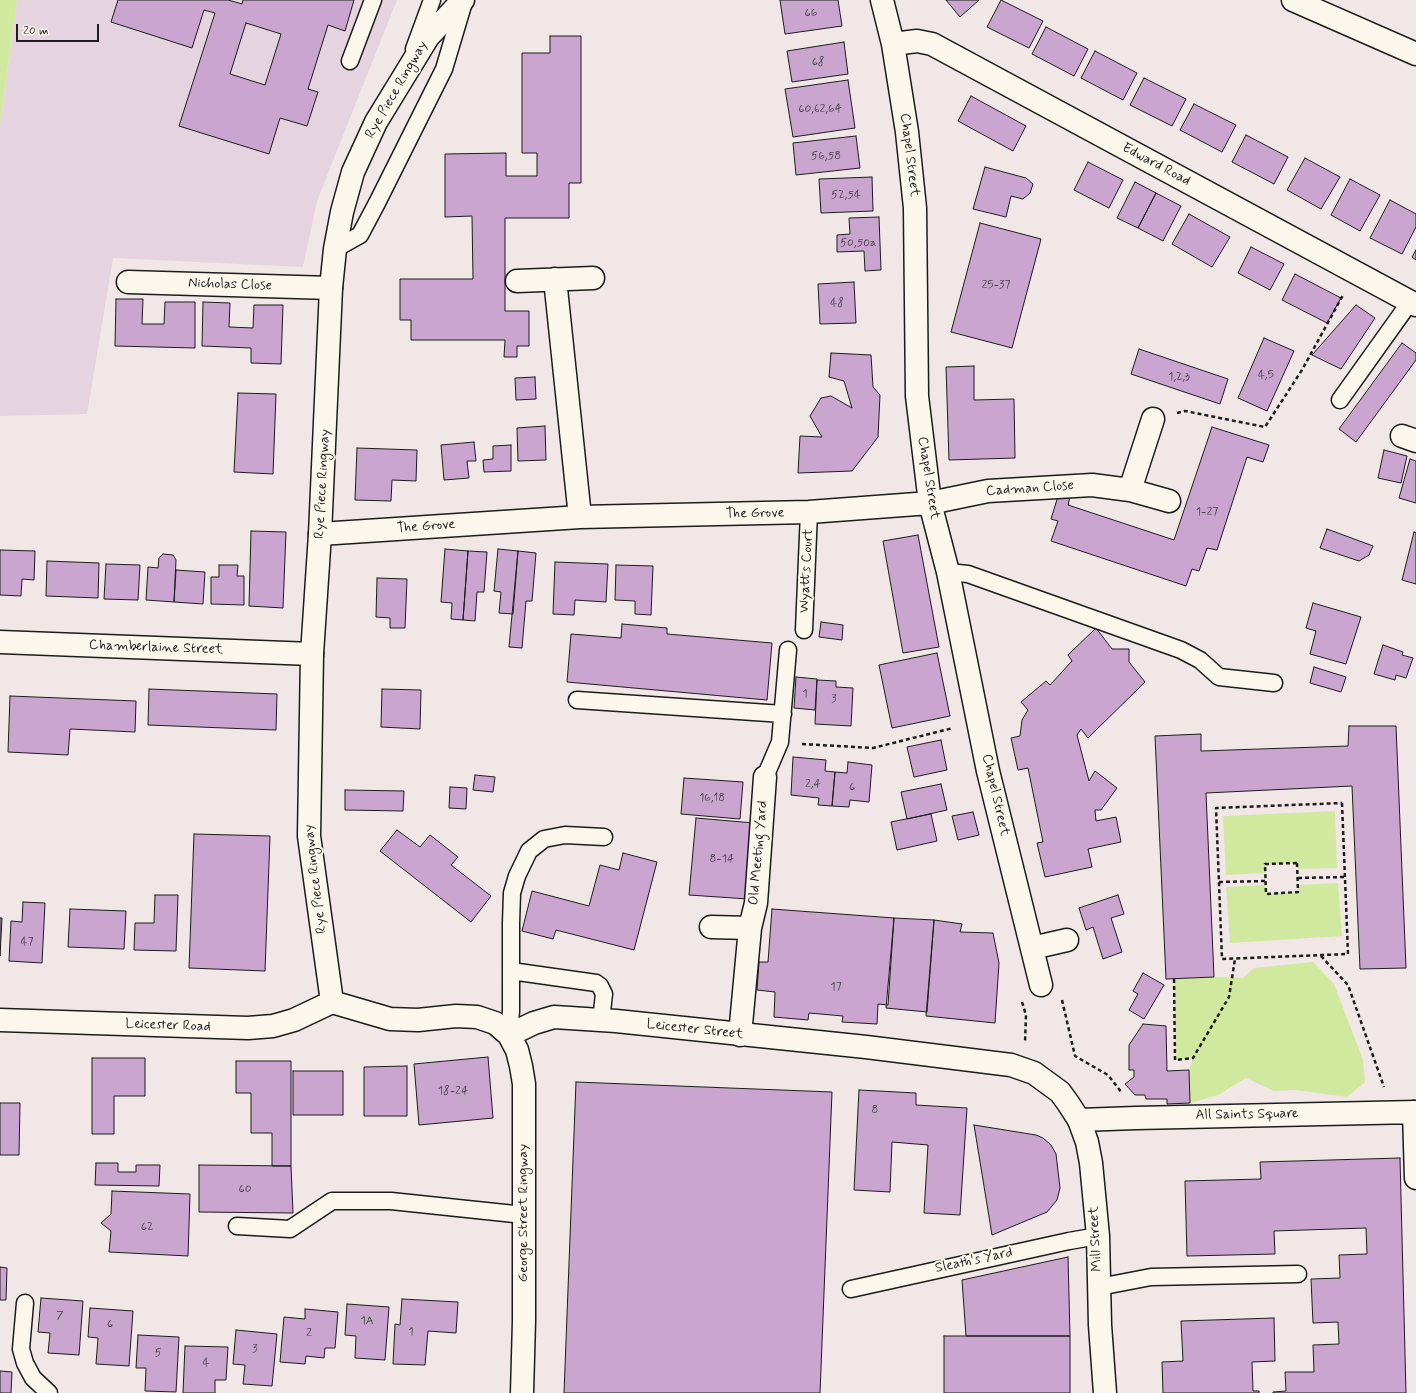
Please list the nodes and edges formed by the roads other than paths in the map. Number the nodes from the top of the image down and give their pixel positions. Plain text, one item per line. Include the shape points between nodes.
1 (373, 0) edge
2 (432, 0) edge
3 (464, 0) edge
4 (882, 0) edge
5 (1293, 0) edge
6 (893, 44) junction
7 (1416, 54) edge
8 (350, 62) dead end
9 (404, 75) junction
10 (335, 249) junction
11 (593, 278) dead end
12 (555, 279) junction
13 (517, 281) dead end
14 (128, 282) dead end
15 (332, 288) junction
16 (1413, 304) edge
17 (1340, 400) dead end
18 (1153, 419) road end
19 (1130, 490) junction
20 (1169, 501) dead end
21 (930, 503) junction
22 (809, 512) junction
23 (580, 517) junction
24 (320, 534) junction
25 (948, 572) junction
26 (804, 630) dead end
27 (0, 642) edge
28 (788, 650) dead end
29 (312, 654) junction
30 (1274, 683) dead end
31 (577, 700) dead end
32 (783, 714) junction
33 (765, 777) joint
34 (604, 837) dead end
35 (711, 927) dead end
36 (750, 928) junction
37 (1067, 940) dead end
38 (1032, 948) junction
39 (511, 971) junction
40 (1041, 985) road end
41 (332, 1002) junction
42 (0, 1020) edge
43 (601, 1020) junction
44 (509, 1035) junction
45 (740, 1035) junction
46 (1060, 1092) joint
47 (1415, 1112) edge
48 (1079, 1120) junction
49 (1416, 1178) edge
50 (524, 1215) junction
51 (237, 1226) dead end
52 (1098, 1236) junction
53 (1298, 1274) dead end
54 (1099, 1287) junction
55 (851, 1289) dead end
56 (25, 1303) dead end
57 (49, 1393) edge
58 (522, 1393) edge
59 (1105, 1393) edge

1 - 8 lane
2 - 9 lane
3 - 9 street, Rye Piece Ringway via 428,36
3 - 10 lane via 444,69 377,203 360,235
4 - 6 street, Chapel Street
5 - 7 street
6 - 16 street, Edward Road via 917,41 932,44
6 - 21 street, Chapel Street via 907,132 915,208 917,396
9 - 10 street, Rye Piece Ringway via 376,122 353,172
10 - 15 street, Rye Piece Ringway
11 - 12 street
12 - 13 street
12 - 23 street
14 - 15 street, Nicholas Close
15 - 24 street, Rye Piece Ringway
16 - 17 lane
18 - 19 street
19 - 20 street, Cadman Close
19 - 21 street, Cadman Close via 1092,485 988,492
21 - 22 street, The Grove
21 - 25 street, Chapel Street
22 - 23 street, The Grove
22 - 26 lane, Wyatts Court
23 - 24 street, The Grove
24 - 29 street, Rye Piece Ringway
25 - 30 lane via 968,574 1181,650 1200,660 1219,677
25 - 38 street, Chapel Street via 988,770
27 - 29 street, Chamberlaine Street
28 - 32 lane
29 - 41 street, Rye Piece Ringway via 309,836
31 - 32 lane
32 - 33 lane via 780,742
33 - 36 street, Old Meeting Yard via 756,903
34 - 39 lane via 565,835 544,839 529,851 512,893
35 - 36 street
36 - 45 street, Old Meeting Yard
37 - 38 street
38 - 40 street, Chapel Street
39 - 43 lane via 596,983 604,994
39 - 44 lane
41 - 42 street, Leicester Road via 294,1020 273,1026 248,1028
41 - 44 street via 390,1019 477,1016 495,1023
43 - 44 street, Leicester Street via 554,1017
43 - 45 street, Leicester Street
44 - 50 street, George Street Ringway via 518,1055 524,1084
45 - 46 street, Leicester Street via 1011,1065 1034,1073
46 - 48 street, Mill Street
47 - 48 street, All Saints Square
47 - 49 street
48 - 52 street, Mill Street via 1091,1163
50 - 51 lane via 391,1201 332,1201 290,1229
50 - 58 street, George Street Ringway
52 - 54 street, Mill Street
52 - 55 lane, Sleath's Yard
53 - 54 lane via 1151,1277
54 - 59 street, Mill Street
56 - 57 lane via 21,1349 33,1378

